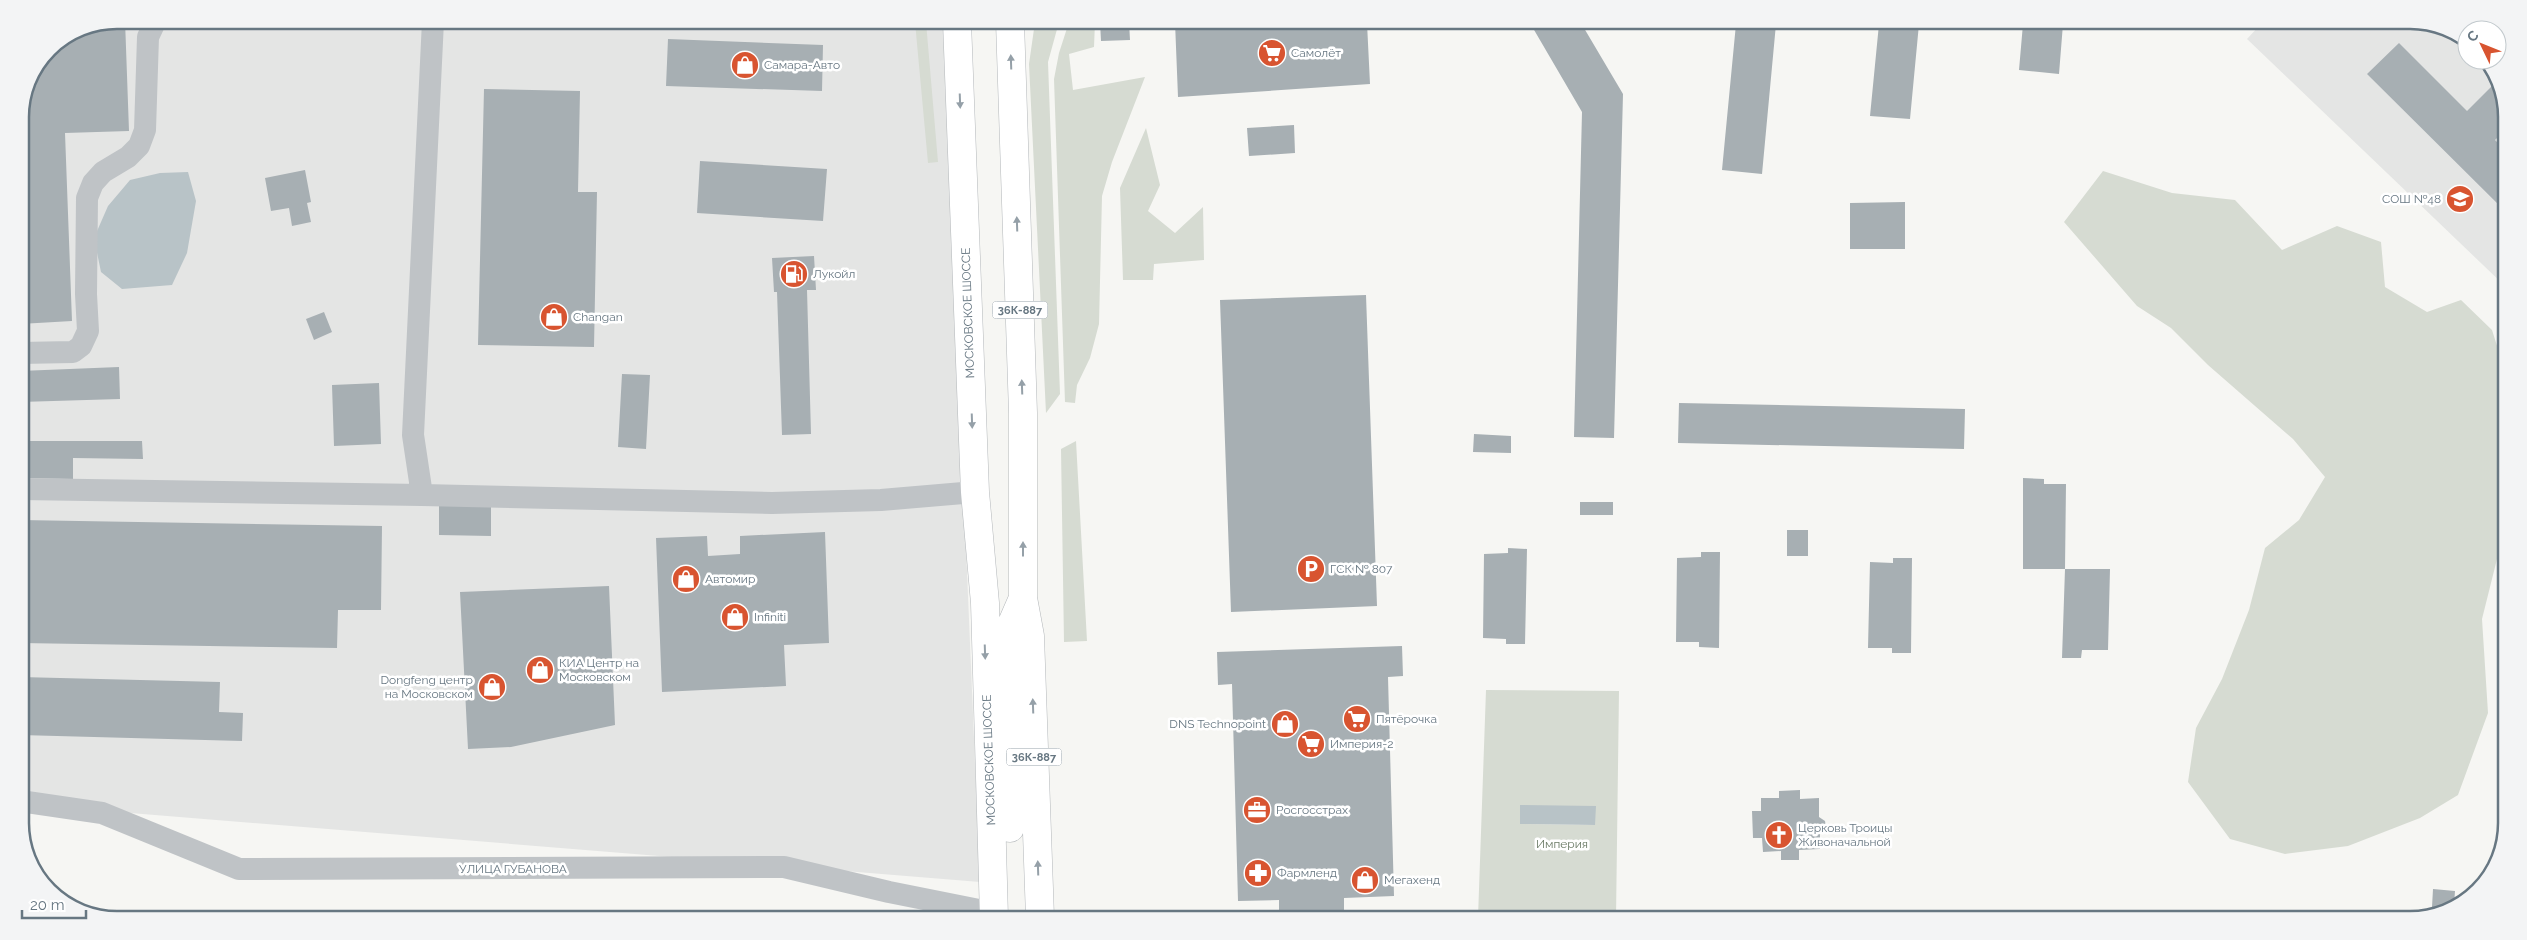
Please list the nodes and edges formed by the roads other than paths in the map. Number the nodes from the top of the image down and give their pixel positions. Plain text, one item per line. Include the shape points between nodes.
1 (152, 29) edge
2 (433, 29) edge
3 (957, 29) edge
4 (1010, 29) edge
5 (29, 353) edge
6 (29, 489) edge
7 (975, 492) junction
8 (422, 495) junction
9 (1023, 598) junction
10 (984, 603) junction
11 (1006, 637) junction
12 (29, 802) edge
13 (979, 911) edge
14 (1003, 911) edge
15 (1003, 911) edge
16 (1040, 911) edge

1 - 5 street via 148,37 145,130 139,146 103,172 87,198 88,331 81,346 72,352
2 - 8 street via 413,435
3 -> 7 main road, МОСКОВСКОЕ ШОССЕ / 36К-887
9 -> 4 main road, МОСКОВСКОЕ ШОССЕ / 36К-887 via 1023,413
6 - 8 street
7 - 8 street via 881,500 772,503
7 - 10 main road, МОСКОВСКОЕ ШОССЕ / 36К-887
9 - 11 main road, МОСКОВСКОЕ ШОССЕ / 36К-887
16 -> 9 main road, МОСКОВСКОЕ ШОССЕ / 36К-887 via 1030,636
10 - 11 main road, МОСКОВСКОЕ ШОССЕ / 36К-887
10 -> 14 main road, МОСКОВСКОЕ ШОССЕ / 36К-887
11 - 15 main road, МОСКОВСКОЕ ШОССЕ / 36К-887
12 - 13 street, УЛИЦА ГУБАНОВА via 102,813 239,869 784,866

